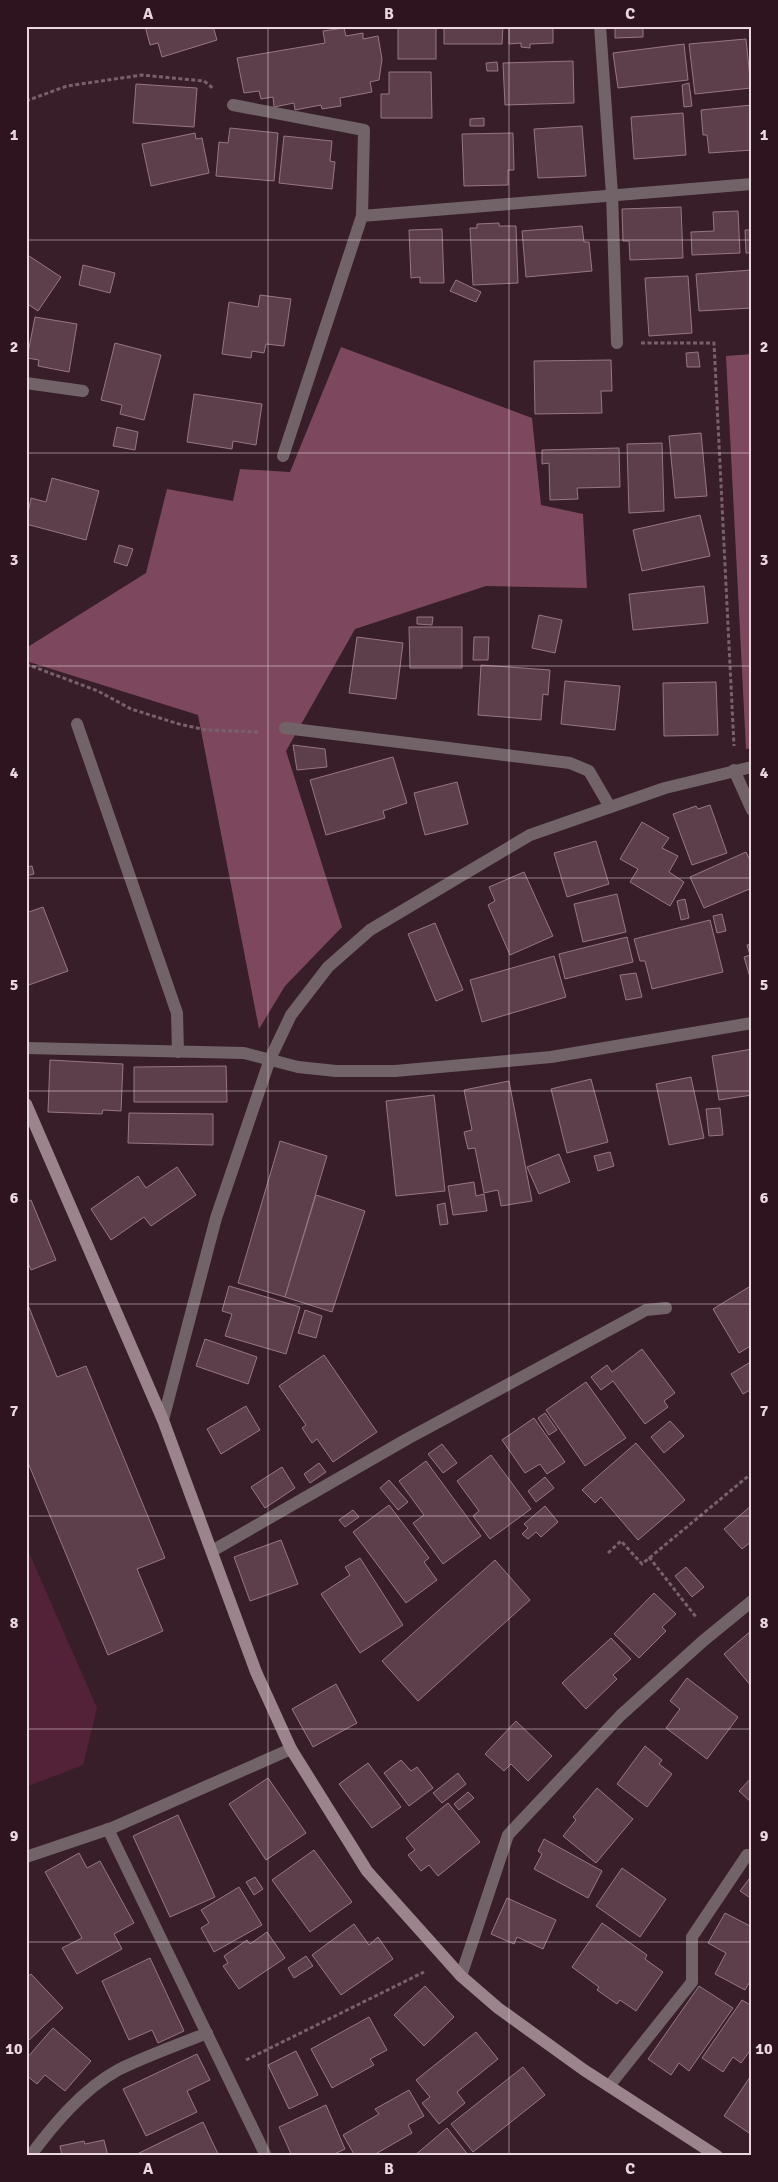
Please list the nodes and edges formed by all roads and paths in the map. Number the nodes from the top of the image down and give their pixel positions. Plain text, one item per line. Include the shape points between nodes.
1 (600, 26) edge
2 (26, 102) edge
3 (233, 105) joint
4 (752, 184) edge
5 (612, 194) junction
6 (362, 216) junction
7 (617, 343) joint
8 (26, 382) edge
9 (83, 390) dead end
10 (283, 456) dead end
11 (26, 664) edge
12 (77, 724) dead end
13 (285, 728) joint
14 (734, 739) dead end
15 (752, 767) edge
16 (734, 770) junction
17 (610, 807) junction
18 (752, 810) edge
19 (752, 1023) edge
20 (26, 1048) edge
21 (178, 1052) junction
22 (270, 1059) junction
23 (26, 1104) edge
24 (666, 1308) dead end
25 (164, 1420) junction
26 (752, 1473) edge
27 (212, 1551) junction
28 (608, 1553) dead end
29 (649, 1557) junction
30 (752, 1601) edge
31 (696, 1617) dead end
32 (291, 1749) junction
33 (108, 1829) junction
34 (747, 1855) dead end
35 (26, 1857) edge
36 (447, 1960) junction
37 (461, 1976) junction
38 (207, 2033) junction
39 (225, 2070) junction
40 (609, 2086) junction
41 (30, 2156) edge
42 (266, 2156) edge
43 (717, 2156) edge

1 - 5 street
2 - 3 path via 67,86 142,75 204,81
3 - 6 street via 364,130
4 - 5 street
5 - 6 street
5 - 7 street
6 - 10 street
7 - 14 path via 714,343
8 - 9 street
11 - 13 path via 98,692 131,709 179,724 206,730 246,732
12 - 21 street via 177,1013
13 - 17 street via 570,763 589,771
15 - 16 street
16 - 17 street
16 - 18 street
17 - 22 street via 530,835 370,930 328,967 292,1015
19 - 22 street via 551,1057 394,1071 336,1071 298,1067
20 - 21 street
21 - 22 street via 244,1053
22 - 25 street via 216,1218
23 - 25 street
24 - 27 street via 646,1310 407,1439
25 - 27 street
26 - 29 path
27 - 32 street via 256,1672
28 - 29 path via 620,1541 642,1564
29 - 31 path
30 - 37 street via 621,1715 508,1836
32 - 33 street
32 - 36 street via 367,1871
33 - 35 street
33 - 38 street
34 - 40 street via 692,1938 692,1982
36 - 37 street
36 - 39 path
37 - 40 street via 498,2008
38 - 39 street
38 - 41 street via 117,2071 88,2092 48,2132
39 - 42 street
40 - 43 street

